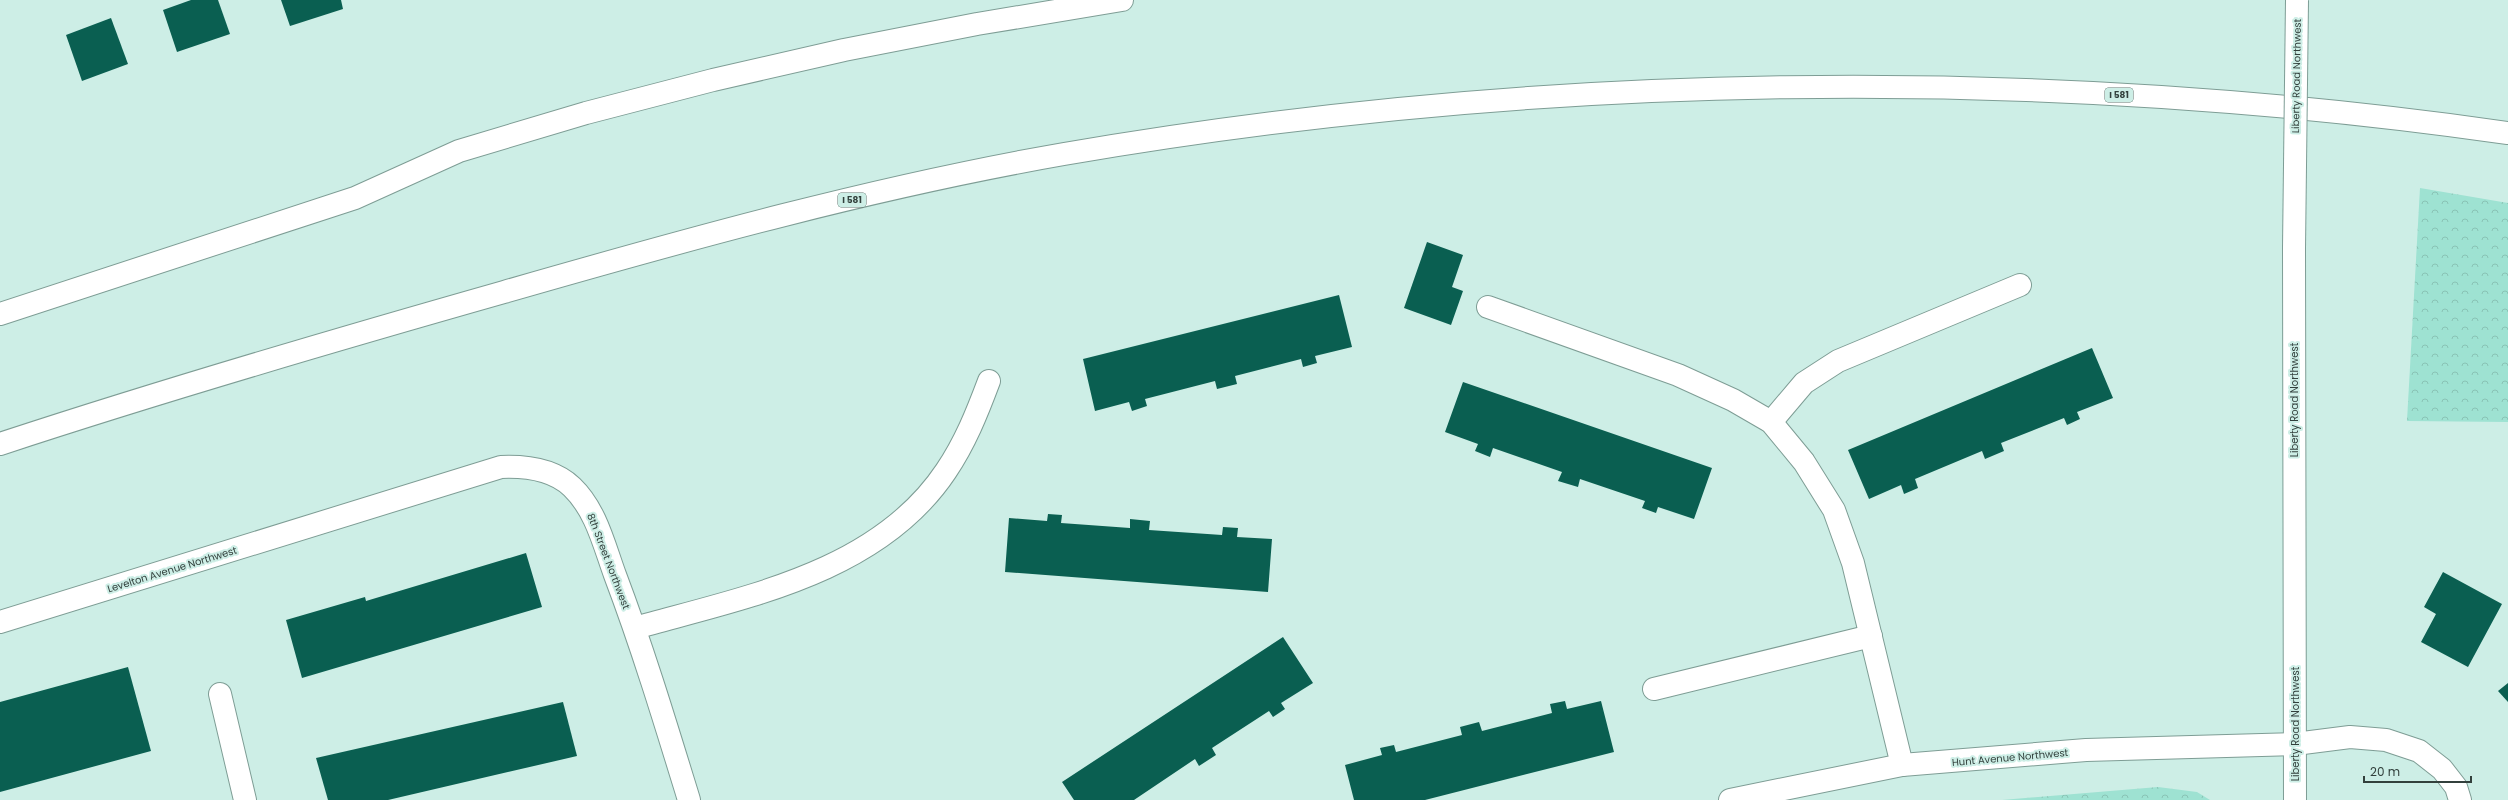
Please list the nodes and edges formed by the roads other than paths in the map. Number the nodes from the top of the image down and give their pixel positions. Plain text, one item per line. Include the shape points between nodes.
1 (1122, 0) edge
2 (2297, 0) edge
3 (2508, 133) edge
4 (2020, 285) dead end
5 (1488, 307) dead end
6 (0, 314) edge
7 (989, 381) dead end
8 (1771, 422) junction
9 (0, 444) edge
10 (343, 516) joint
11 (0, 622) edge
12 (635, 628) junction
13 (1871, 636) junction
14 (1654, 689) dead end
15 (220, 694) dead end
16 (2295, 744) junction
17 (1902, 765) junction
18 (245, 800) edge
19 (689, 800) edge
20 (1730, 800) edge
21 (2295, 800) edge
22 (2460, 800) edge

1 - 6 main road via 977,24 844,50 586,113 458,151 355,198
2 - 16 main road, Liberty Road Northwest, bridge via 2294,248
3 - 9 main road, I 581 via 2405,118 2137,96 1997,90 1729,88 1597,94 1400,109 1193,134 1058,155 930,182 665,246 170,388
4 - 8 main road via 1838,361 1804,383
5 - 8 main road via 1678,375 1732,400
7 - 12 main road via 971,428 946,472 920,503 883,537 845,558 768,591
8 - 13 main road via 1804,462 1834,510 1853,563
10 - 11 main road, Levelton Avenue Northwest
10 - 12 main road, 8th Street Northwest via 501,467 522,466 548,472 571,486 592,511
12 - 19 main road, 8th Street Northwest
13 - 14 main road
13 - 17 main road
15 - 18 main road
16 - 17 main road, Hunt Avenue Northwest via 2086,750
16 - 21 main road, Liberty Road Northwest
16 - 22 main road, Hunt Avenue Northwest via 2350,737 2386,740 2418,751 2442,769 2456,787
17 - 20 main road, Hunt Avenue Northwest

